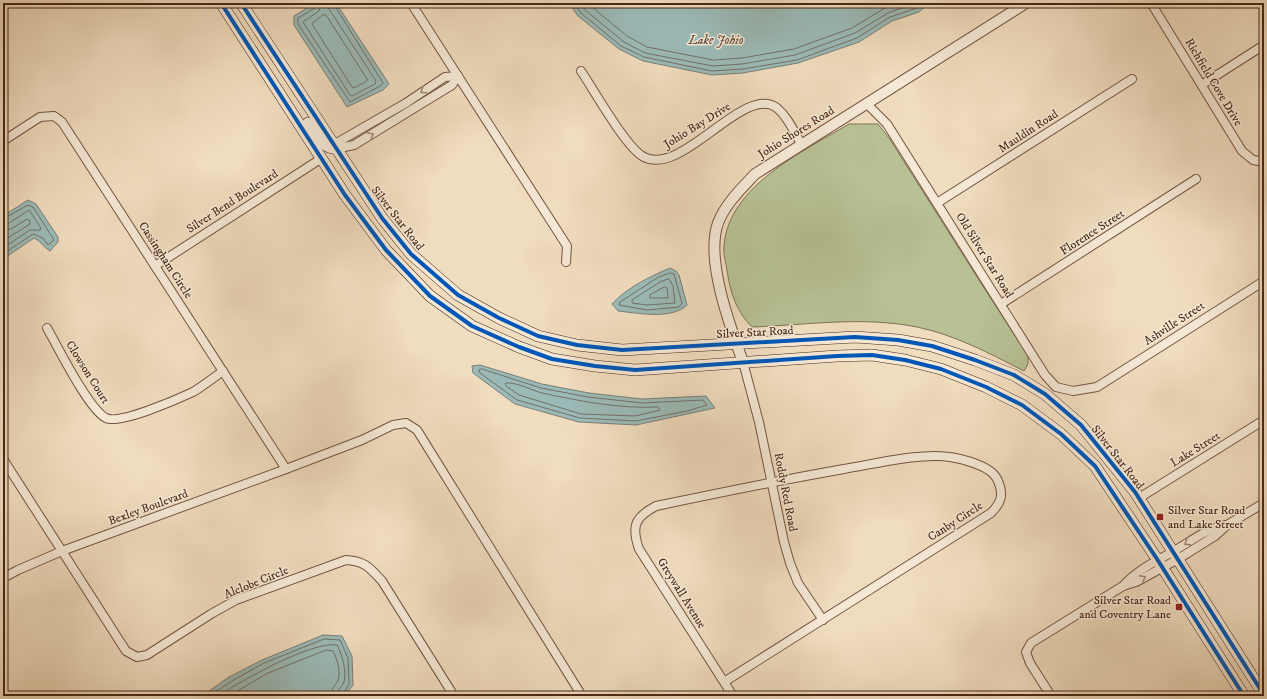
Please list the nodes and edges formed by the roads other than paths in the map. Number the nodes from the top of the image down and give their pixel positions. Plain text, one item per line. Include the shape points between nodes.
1 (221, 3) edge
2 (241, 3) edge
3 (411, 3) edge
4 (1026, 3) edge
5 (1151, 3) edge
6 (1264, 45) edge
7 (259, 61) junction
8 (581, 71) dead end
9 (458, 76) junction
10 (1132, 79) dead end
11 (1203, 84) junction
12 (867, 104) junction
13 (395, 109) junction
14 (400, 117) junction
15 (3, 141) edge
16 (800, 144) junction
17 (334, 147) junction
18 (322, 158) junction
19 (1264, 162) edge
20 (1196, 179) dead end
21 (938, 203) junction
22 (411, 254) junction
23 (566, 262) dead end
24 (156, 266) junction
25 (1264, 281) edge
26 (1001, 304) junction
27 (47, 328) dead end
28 (736, 344) junction
29 (743, 362) junction
30 (223, 371) junction
31 (1097, 387) joint
32 (1264, 420) edge
33 (3, 459) edge
34 (286, 470) junction
35 (772, 482) junction
36 (1138, 498) junction
37 (1264, 503) edge
38 (656, 506) joint
39 (62, 550) junction
40 (1175, 556) junction
41 (1160, 564) junction
42 (3, 578) edge
43 (823, 620) junction
44 (724, 682) junction
45 (1264, 695) edge
46 (454, 696) edge
47 (582, 696) edge
48 (733, 696) edge
49 (1051, 696) edge
50 (1244, 696) edge

1 - 7 main road, Silver Star Road
2 - 17 main road, Silver Star Road
3 - 9 street
4 - 12 street, Johio Shores Road
5 - 11 street, Richfield Cove Drive
6 - 11 street
7 - 17 main road via 267,59 323,144 328,148
7 - 18 main road, Silver Star Road
8 - 16 street, Johio Bay Drive via 629,144 644,157 661,160 677,155 748,107 763,103 776,107 781,112
9 -> 13 street via 445,77
9 - 14 street via 452,86
9 - 23 street via 567,246
10 - 21 street, Mauldin Road
11 - 19 street, Richfield Cove Drive via 1242,151 1253,160
12 - 16 street, Johio Shores Road
12 - 21 street, Old Silver Star Road via 887,124
13 - 14 street
13 - 17 street
17 -> 14 street via 354,145
15 - 24 street, Cassingham Circle via 40,117 54,116 62,122
16 - 28 street, Johio Shores Road via 755,174 735,196 718,223 714,252 718,280
17 - 22 main road, Silver Star Road via 382,218
18 - 22 main road via 336,163 341,168 396,245
18 - 24 street, Silver Bend Boulevard
18 - 29 main road, Silver Star Road via 345,195 386,250 430,296 472,326 552,359 595,366 635,370
20 - 26 street, Florence Street
21 - 26 street, Old Silver Star Road
22 - 28 main road, Silver Star Road via 458,295 538,336 577,345 622,350
24 - 30 street, Cassingham Circle
25 - 31 street, Ashville Street
26 - 31 street, Old Silver Star Road via 1044,374 1056,387 1073,391
27 - 30 street, Clowson Court via 93,408 106,419 121,419 170,402 194,391
28 - 29 street, Johio Shores Road
28 - 36 main road, Silver Star Road via 855,337 898,340 932,346 1014,375 1045,394 1081,425 1107,455
29 - 35 street, Roddy Red Road
29 - 41 main road, Silver Star Road via 872,355 941,369 986,387 1022,405 1061,434 1095,466
30 - 34 street, Cassingham Circle
32 - 36 street, Lake Street
33 - 39 street
34 - 39 street, Bexley Boulevard
34 - 47 street via 362,440 393,424 406,422 417,430
35 - 38 street, Canby Circle
35 - 43 street, Roddy Red Road via 790,563 798,583
35 - 43 street, Canby Circle via 907,458 937,456 962,459 988,469 998,480 1002,494 1000,505 991,514
36 - 40 main road, Silver Star Road
37 - 40 street via 1227,525 1215,536
38 - 44 street, Greywall Avenue via 644,512 637,520 634,535 639,548
39 - 42 street, Bexley Boulevard
39 - 46 street, Alclobe Circle via 126,651 137,657 148,655 236,600 346,560 359,561 371,568 382,581
40 - 41 street
40 - 45 main road, Silver Star Road
41 - 49 street via 1132,576 1123,586 1031,644 1026,652 1030,663
41 - 50 main road, Silver Star Road
43 - 44 street, Canby Circle
44 - 48 street, Greywall Avenue

